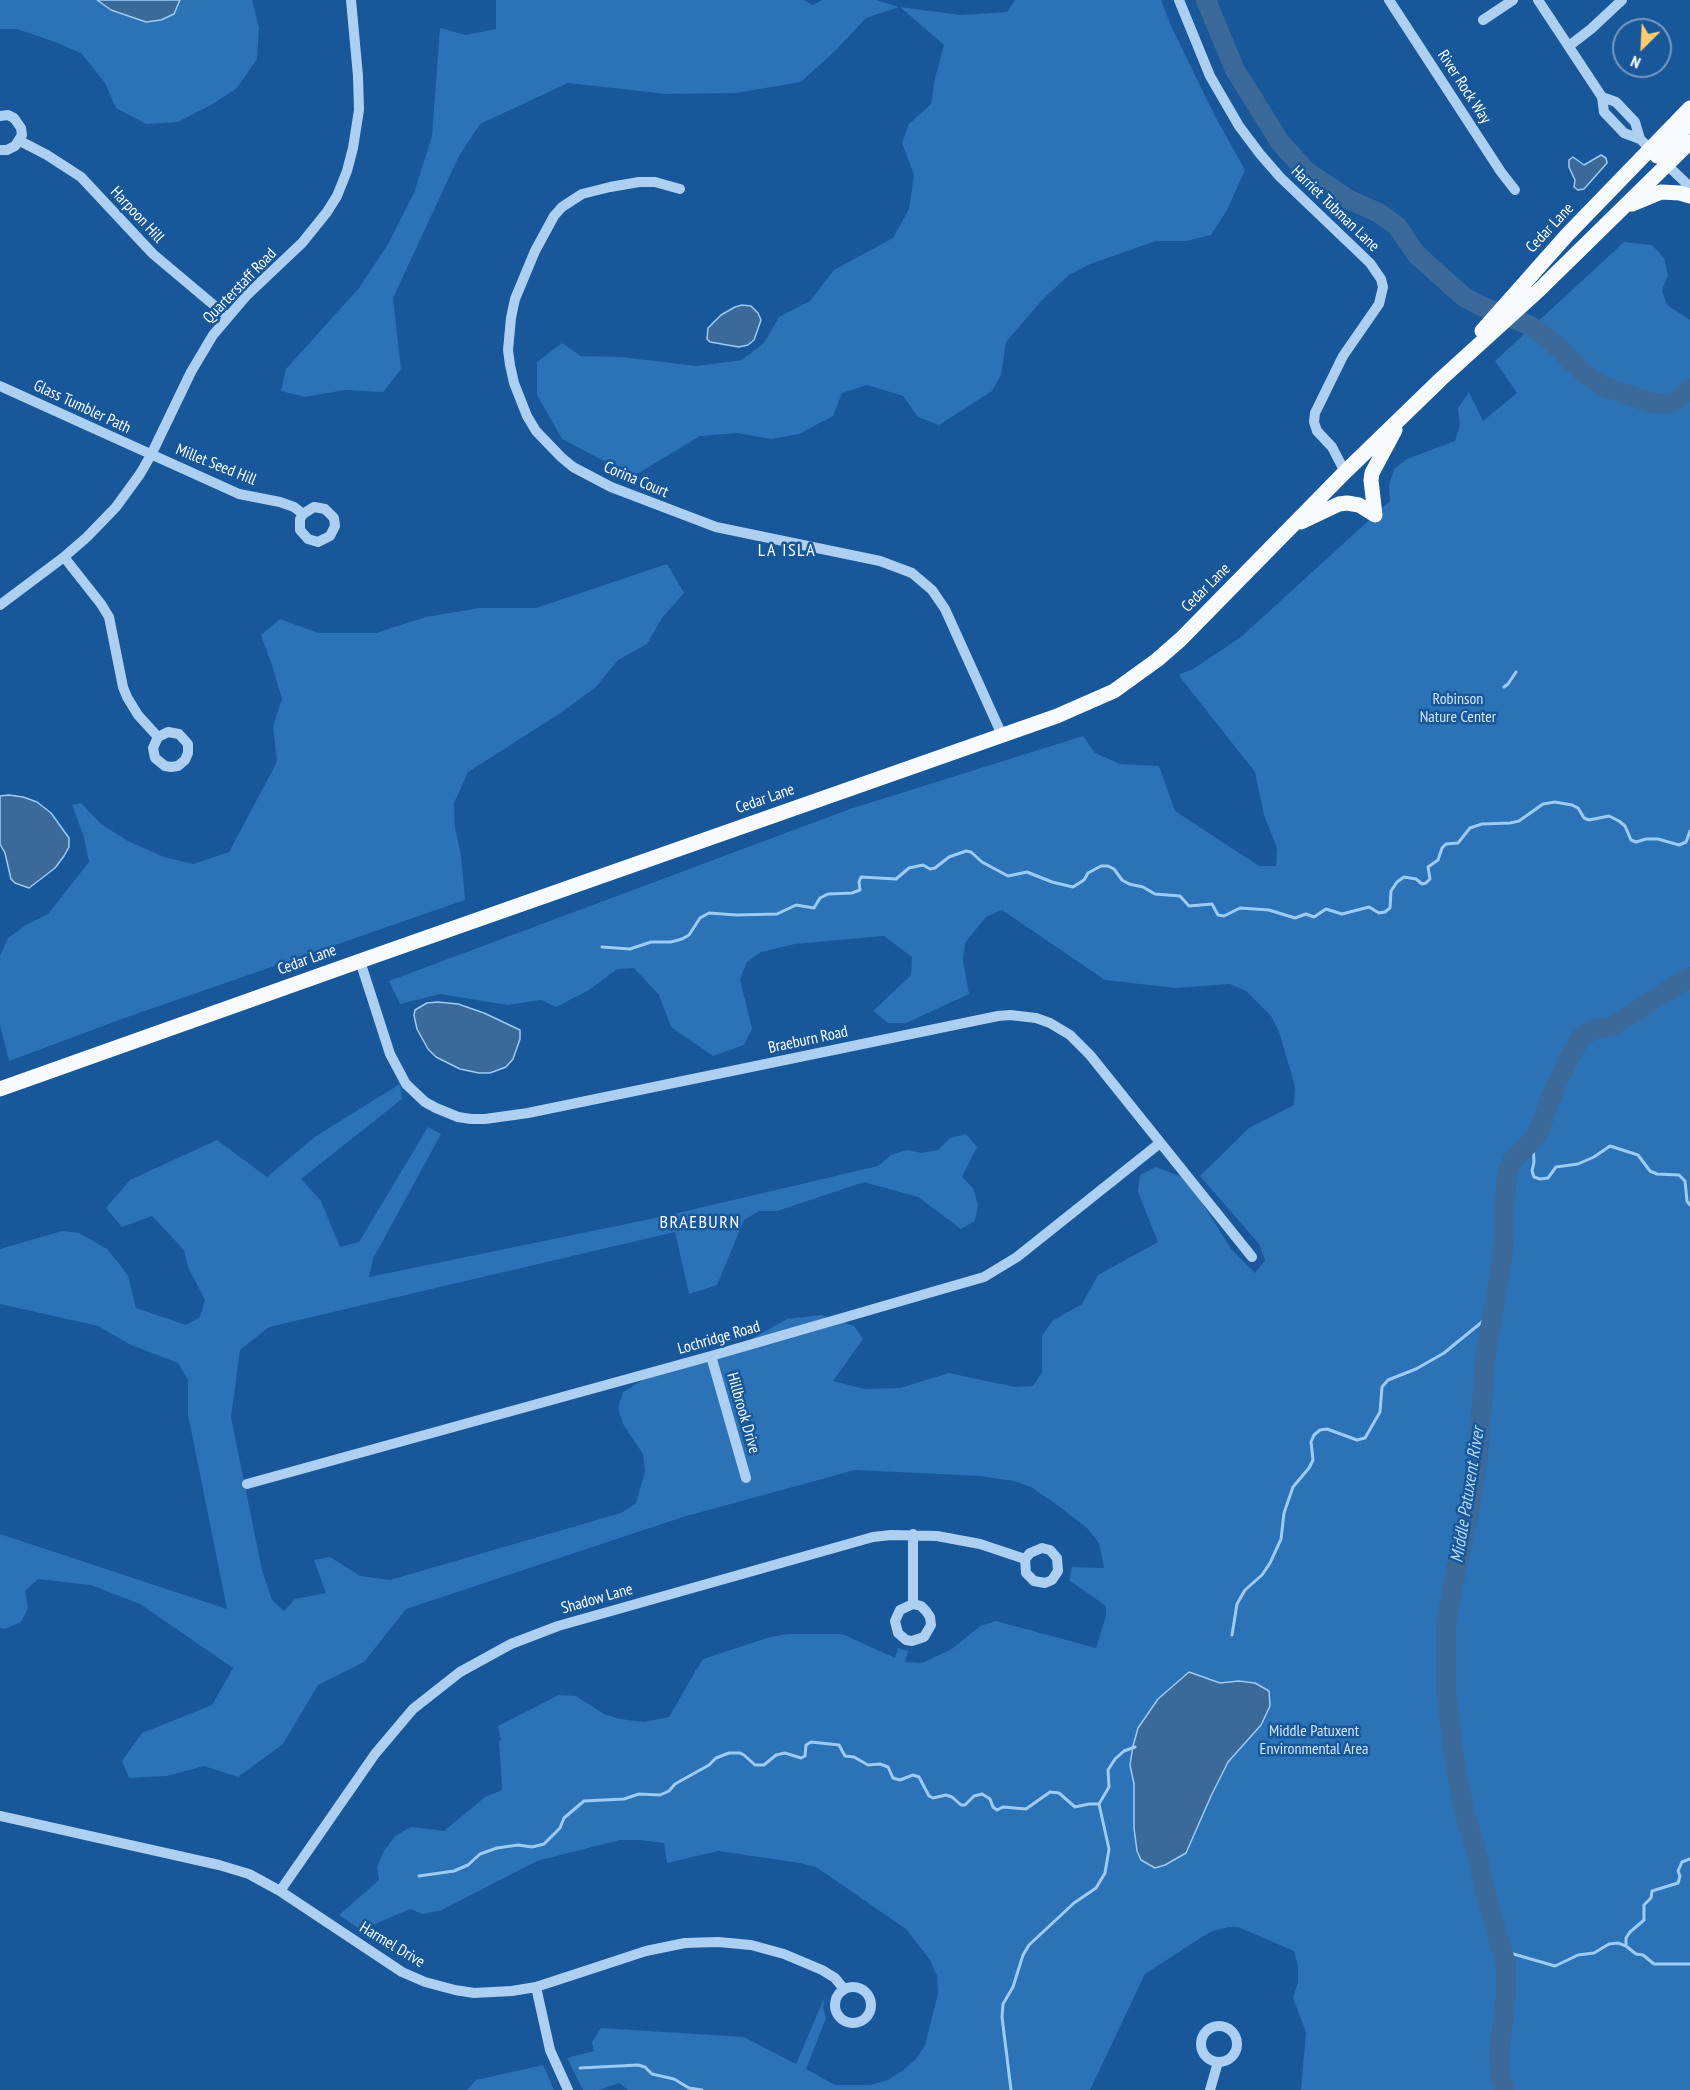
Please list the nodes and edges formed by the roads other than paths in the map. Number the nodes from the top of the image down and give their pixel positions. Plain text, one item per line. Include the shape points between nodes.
1 (351, 0) edge
2 (1179, 0) edge
3 (1389, 0) edge
4 (1513, 0) edge
5 (1538, 0) edge
6 (1622, 0) edge
7 (1483, 20) dead end
8 (1569, 46) junction
9 (1602, 97) junction
10 (1690, 108) edge
11 (0, 116) edge
12 (1690, 123) edge
13 (20, 141) junction
14 (1690, 142) edge
15 (0, 150) edge
16 (1654, 152) junction
17 (1690, 187) edge
18 (680, 189) dead end
19 (1515, 190) dead end
20 (1690, 196) edge
21 (1624, 207) junction
22 (228, 317) junction
23 (1441, 379) junction
24 (0, 386) edge
25 (1402, 417) junction
26 (151, 455) junction
27 (1345, 472) junction
28 (303, 514) dead end
29 (1294, 525) junction
30 (64, 557) junction
31 (0, 605) edge
32 (1002, 735) junction
33 (158, 737) dead end
34 (360, 961) junction
35 (0, 1089) edge
36 (1160, 1143) junction
37 (1252, 1257) dead end
38 (711, 1356) junction
39 (746, 1478) dead end
40 (247, 1484) dead end
41 (913, 1534) junction
42 (1025, 1559) dead end
43 (913, 1605) dead end
44 (0, 1816) edge
45 (280, 1891) junction
46 (536, 1987) junction
47 (844, 1989) dead end
48 (1218, 2062) dead end
49 (568, 2090) edge
50 (1210, 2090) edge

1 - 22 street, Quarterstaff Road via 359,110 347,171 337,196 317,226
2 - 27 street, Harriet Tubman Lane via 1210,76 1253,145 1280,177 1370,262 1381,279 1379,304 1343,356 1315,413 1317,431 1332,447
3 - 19 street, River Rock Way
4 - 7 street
5 - 8 street
6 - 8 street
8 - 9 street
9 - 16 street via 1616,102 1635,122
9 - 16 street via 1604,112 1624,133
10 - 16 main road, Cedar Lane
11 - 13 street via 8,115 18,122
12 - 16 main road
13 - 15 street via 11,149
13 - 22 street, Harpoon Hill via 81,177 153,254
14 - 16 main road, Cedar Lane
16 - 17 street
16 - 21 main road, Cedar Lane
16 - 23 main road, Cedar Lane via 1521,287
18 - 32 street, Corina Court via 655,182 609,187 582,194 554,216 535,251 511,318 510,365 527,416 561,457 620,490 716,527 880,561 912,573 932,590 945,609
20 - 21 main road via 1661,192
21 - 23 main road, Cedar Lane
22 - 26 street, Quarterstaff Road via 191,372
23 - 25 main road, Cedar Lane
24 - 26 street, Glass Tumbler Path
25 - 27 main road, Cedar Lane
25 - 29 main road via 1372,473 1375,515 1347,503
26 - 28 street, Millet Seed Hill via 238,494 280,502
26 - 30 street, Quarterstaff Road via 116,507
27 - 29 main road, Cedar Lane
29 - 32 main road, Cedar Lane via 1181,639 1135,677 1088,704
30 - 31 street, Quarterstaff Road
30 - 33 street via 109,617 127,697
32 - 34 main road, Cedar Lane
34 - 35 main road, Cedar Lane
34 - 36 street, Braeburn Road via 398,1072 414,1094 458,1117 485,1119 528,1113 1010,1015 1036,1018 1070,1035
36 - 37 street, Braeburn Road
36 - 38 street, Lochridge Road via 1017,1257 984,1277
38 - 39 street, Hillbrook Drive
38 - 40 street, Lochridge Road
41 - 42 street, Shadow Lane via 957,1539
41 - 43 street
41 - 45 street, Shadow Lane via 854,1541 558,1626 486,1657 436,1690 392,1732
44 - 45 street, Harmel Drive via 219,1865 249,1874
45 - 46 street, Harmel Drive via 385,1962 425,1982 474,1993
46 - 47 street, Harmel Drive via 646,1951 685,1943 718,1942 784,1954 822,1970
46 - 49 street via 550,2050
48 - 50 street

